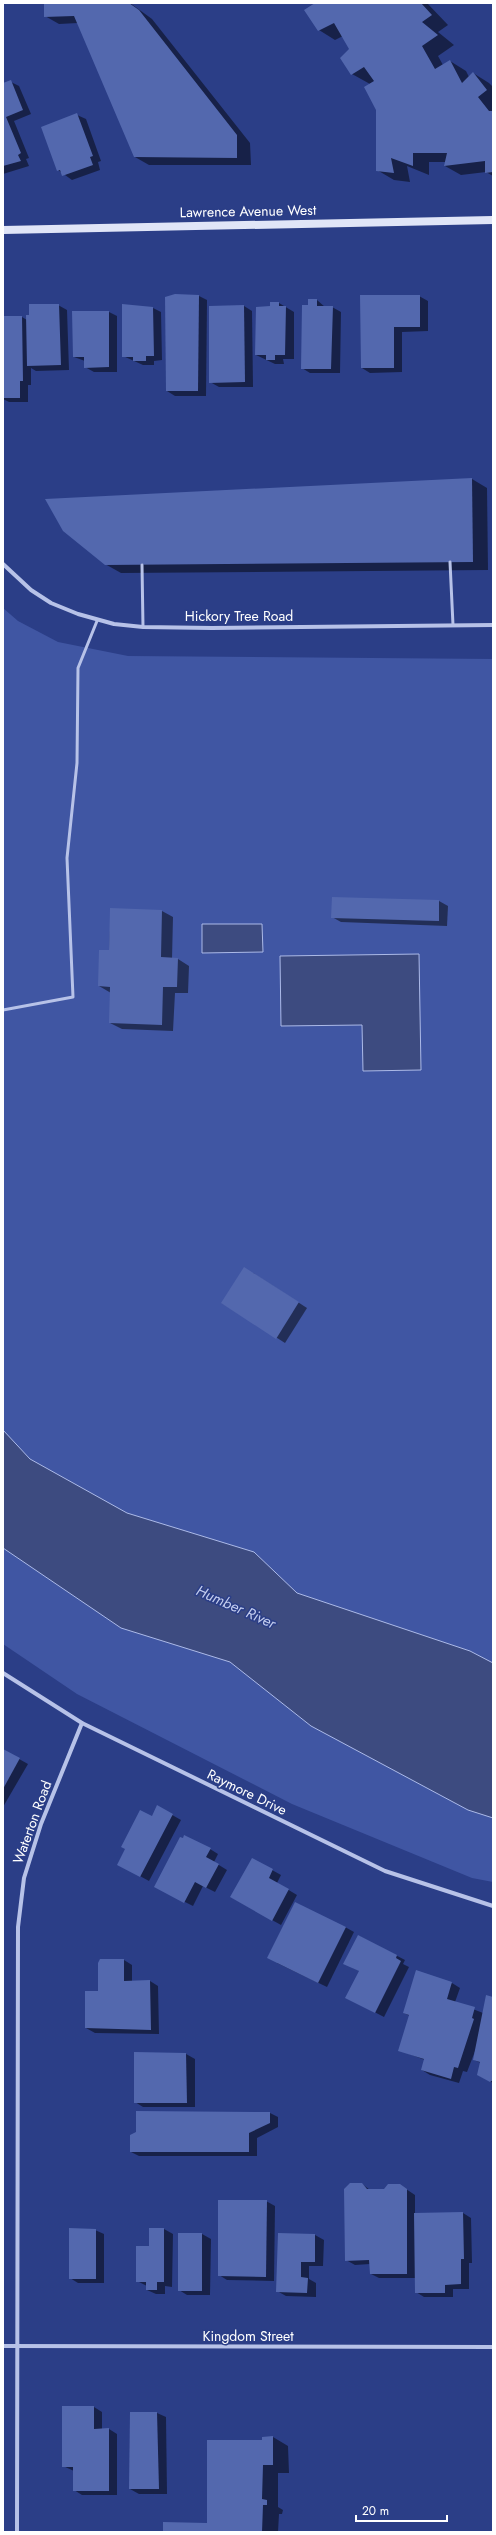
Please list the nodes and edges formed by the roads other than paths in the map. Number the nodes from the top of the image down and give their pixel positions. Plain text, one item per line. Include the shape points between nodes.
1 (493, 220) edge
2 (3, 230) edge
3 (450, 562) dead end
4 (3, 564) edge
5 (142, 565) dead end
6 (97, 621) junction
7 (453, 625) junction
8 (493, 625) edge
9 (143, 627) junction
10 (3, 1010) edge
11 (3, 1674) edge
12 (82, 1723) junction
13 (493, 1906) edge
14 (3, 2346) edge
15 (17, 2346) junction
16 (493, 2347) edge
17 (17, 2532) edge

1 - 2 main road, Lawrence Avenue West
3 - 7 lane
4 - 6 street, Hickory Tree Road via 31,590 51,602
5 - 9 lane
6 - 9 street, Hickory Tree Road
6 - 10 lane via 78,668 77,763 67,858 73,997
7 - 8 street, Hickory Tree Road
7 - 9 street, Hickory Tree Road
11 - 12 street, Raymore Drive
12 - 13 street, Raymore Drive via 385,1871
12 - 15 street, Waterton Road via 41,1824 28,1864 18,1927
14 - 15 street, Kingdom Street
15 - 16 street, Kingdom Street
15 - 17 street, Waterton Road

